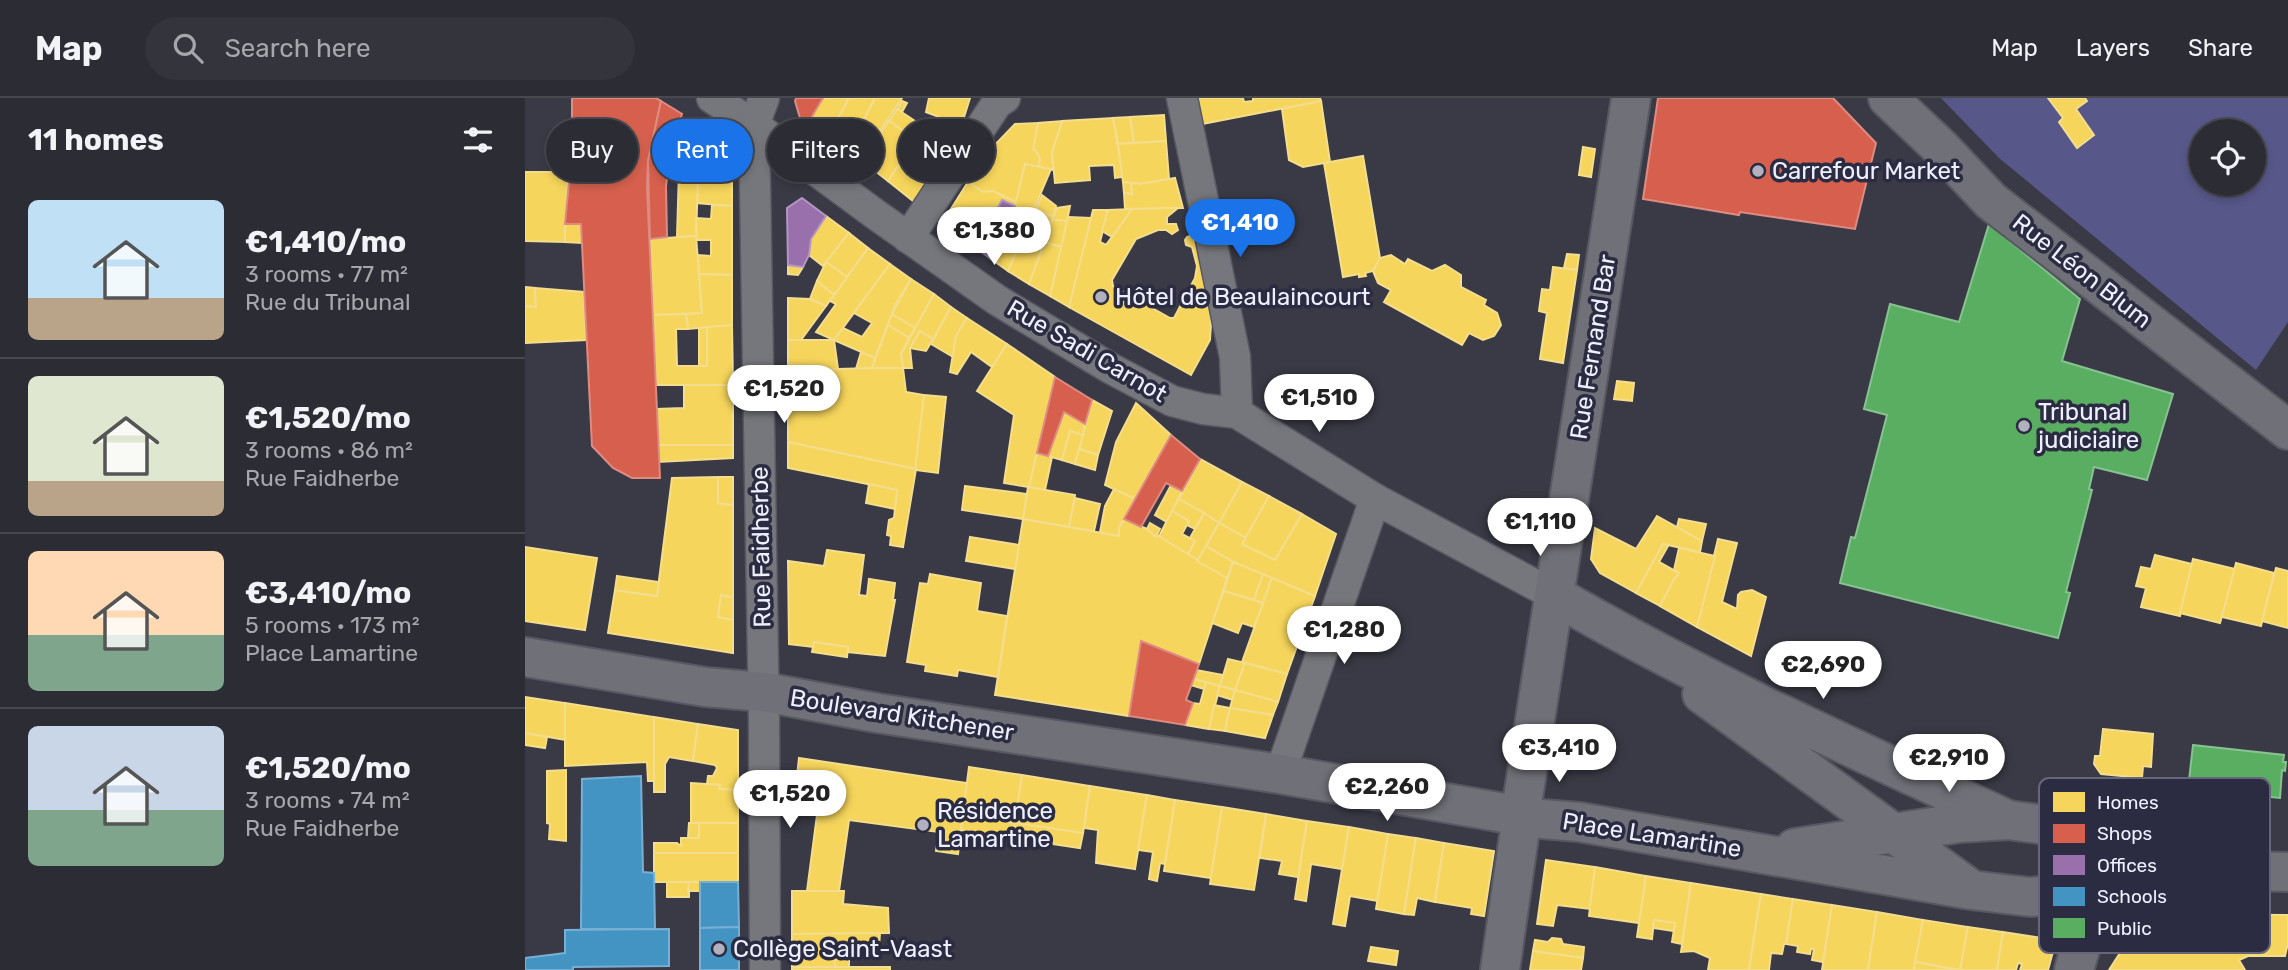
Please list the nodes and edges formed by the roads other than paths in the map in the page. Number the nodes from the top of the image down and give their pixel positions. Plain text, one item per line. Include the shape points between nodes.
1 (712, 98) edge
2 (1005, 98) edge
3 (1631, 98) edge
4 (1888, 98) edge
5 (1183, 105) edge
6 (759, 111) edge
7 (908, 238) junction
8 (1237, 413) junction
9 (2288, 430) edge
10 (1375, 499) junction
11 (1554, 595) junction
12 (1615, 631) junction
13 (525, 657) edge
14 (764, 692) junction
15 (1280, 774) junction
16 (1522, 817) junction
17 (2008, 820) junction
18 (2039, 824) edge
19 (1893, 832) junction
20 (1763, 853) junction
21 (2270, 872) edge
22 (2288, 872) edge
23 (1971, 890) junction
24 (2039, 896) edge
25 (2079, 953) edge
26 (765, 970) edge
27 (1500, 970) edge
28 (2074, 970) edge

1 - 6 street, Rue Sadi Carnot
2 - 7 street via 997,103
3 - 11 street, Rue Fernand Bar
4 - 9 street, Rue Léon Blum via 1991,201
5 - 8 street via 1235,357
6 - 7 street, Rue Sadi Carnot
6 - 14 street, Rue Faidherbe
7 - 8 street, Rue Sadi Carnot via 997,300 1172,401
8 - 10 street, Rue Sadi Carnot
10 - 11 street
10 - 15 street
11 - 12 street
11 - 16 street
12 - 17 street, Place Lamartine
12 - 19 street, Place Lamartine
13 - 14 street, Boulevard Kitchener via 705,687
14 - 15 street, Boulevard Kitchener
14 - 26 street, Rue Faidherbe
15 - 16 street, Place Lamartine
16 - 20 street, Place Lamartine
16 - 27 street
17 - 18 street, Place Lamartine
17 - 19 street, Place Lamartine
19 - 20 street, Place Lamartine
19 - 23 street, Place Lamartine
20 - 23 street, Place Lamartine
21 - 22 street
23 - 24 street, Place Lamartine
25 - 28 street

